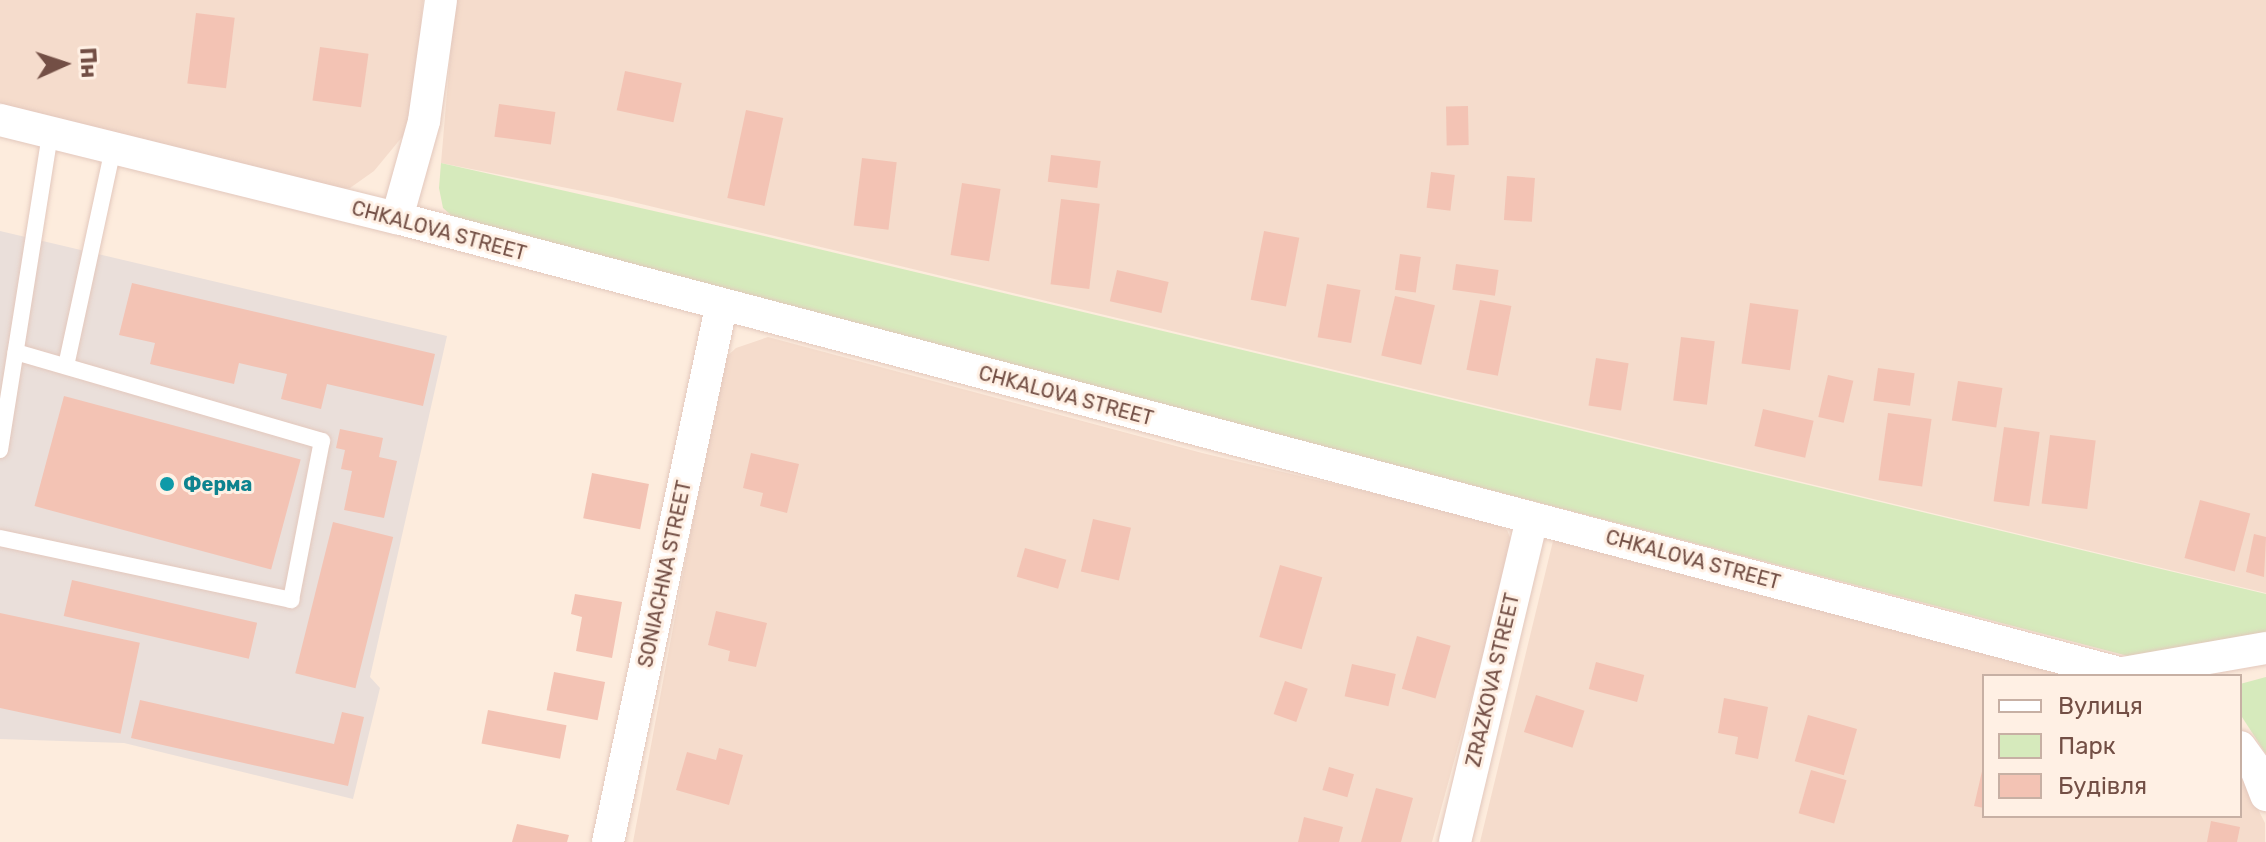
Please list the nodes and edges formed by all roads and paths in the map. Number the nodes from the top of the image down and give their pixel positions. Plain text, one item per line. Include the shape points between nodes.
1 (441, 0) edge
2 (0, 120) edge
3 (50, 133) junction
4 (113, 148) junction
5 (397, 218) junction
6 (721, 307) junction
7 (16, 352) junction
8 (66, 366) junction
9 (0, 450) edge
10 (1532, 518) junction
11 (0, 538) edge
12 (2266, 648) edge
13 (2127, 674) edge
14 (2242, 750) edge
15 (2266, 795) edge
16 (608, 842) edge
17 (1455, 842) edge

1 - 5 street via 424,121
2 - 3 street, CHKALOVA STREET
3 - 4 street, CHKALOVA STREET
3 - 7 lane
4 - 5 street, CHKALOVA STREET
4 - 8 lane
5 - 6 street, CHKALOVA STREET
6 - 10 street, CHKALOVA STREET
6 - 16 street, SONIACHNA STREET
7 - 8 lane
7 - 9 lane
8 - 11 lane via 322,441 291,600
10 - 13 street, CHKALOVA STREET
10 - 17 street, ZRAZKOVA STREET
12 - 13 street
14 - 15 street

